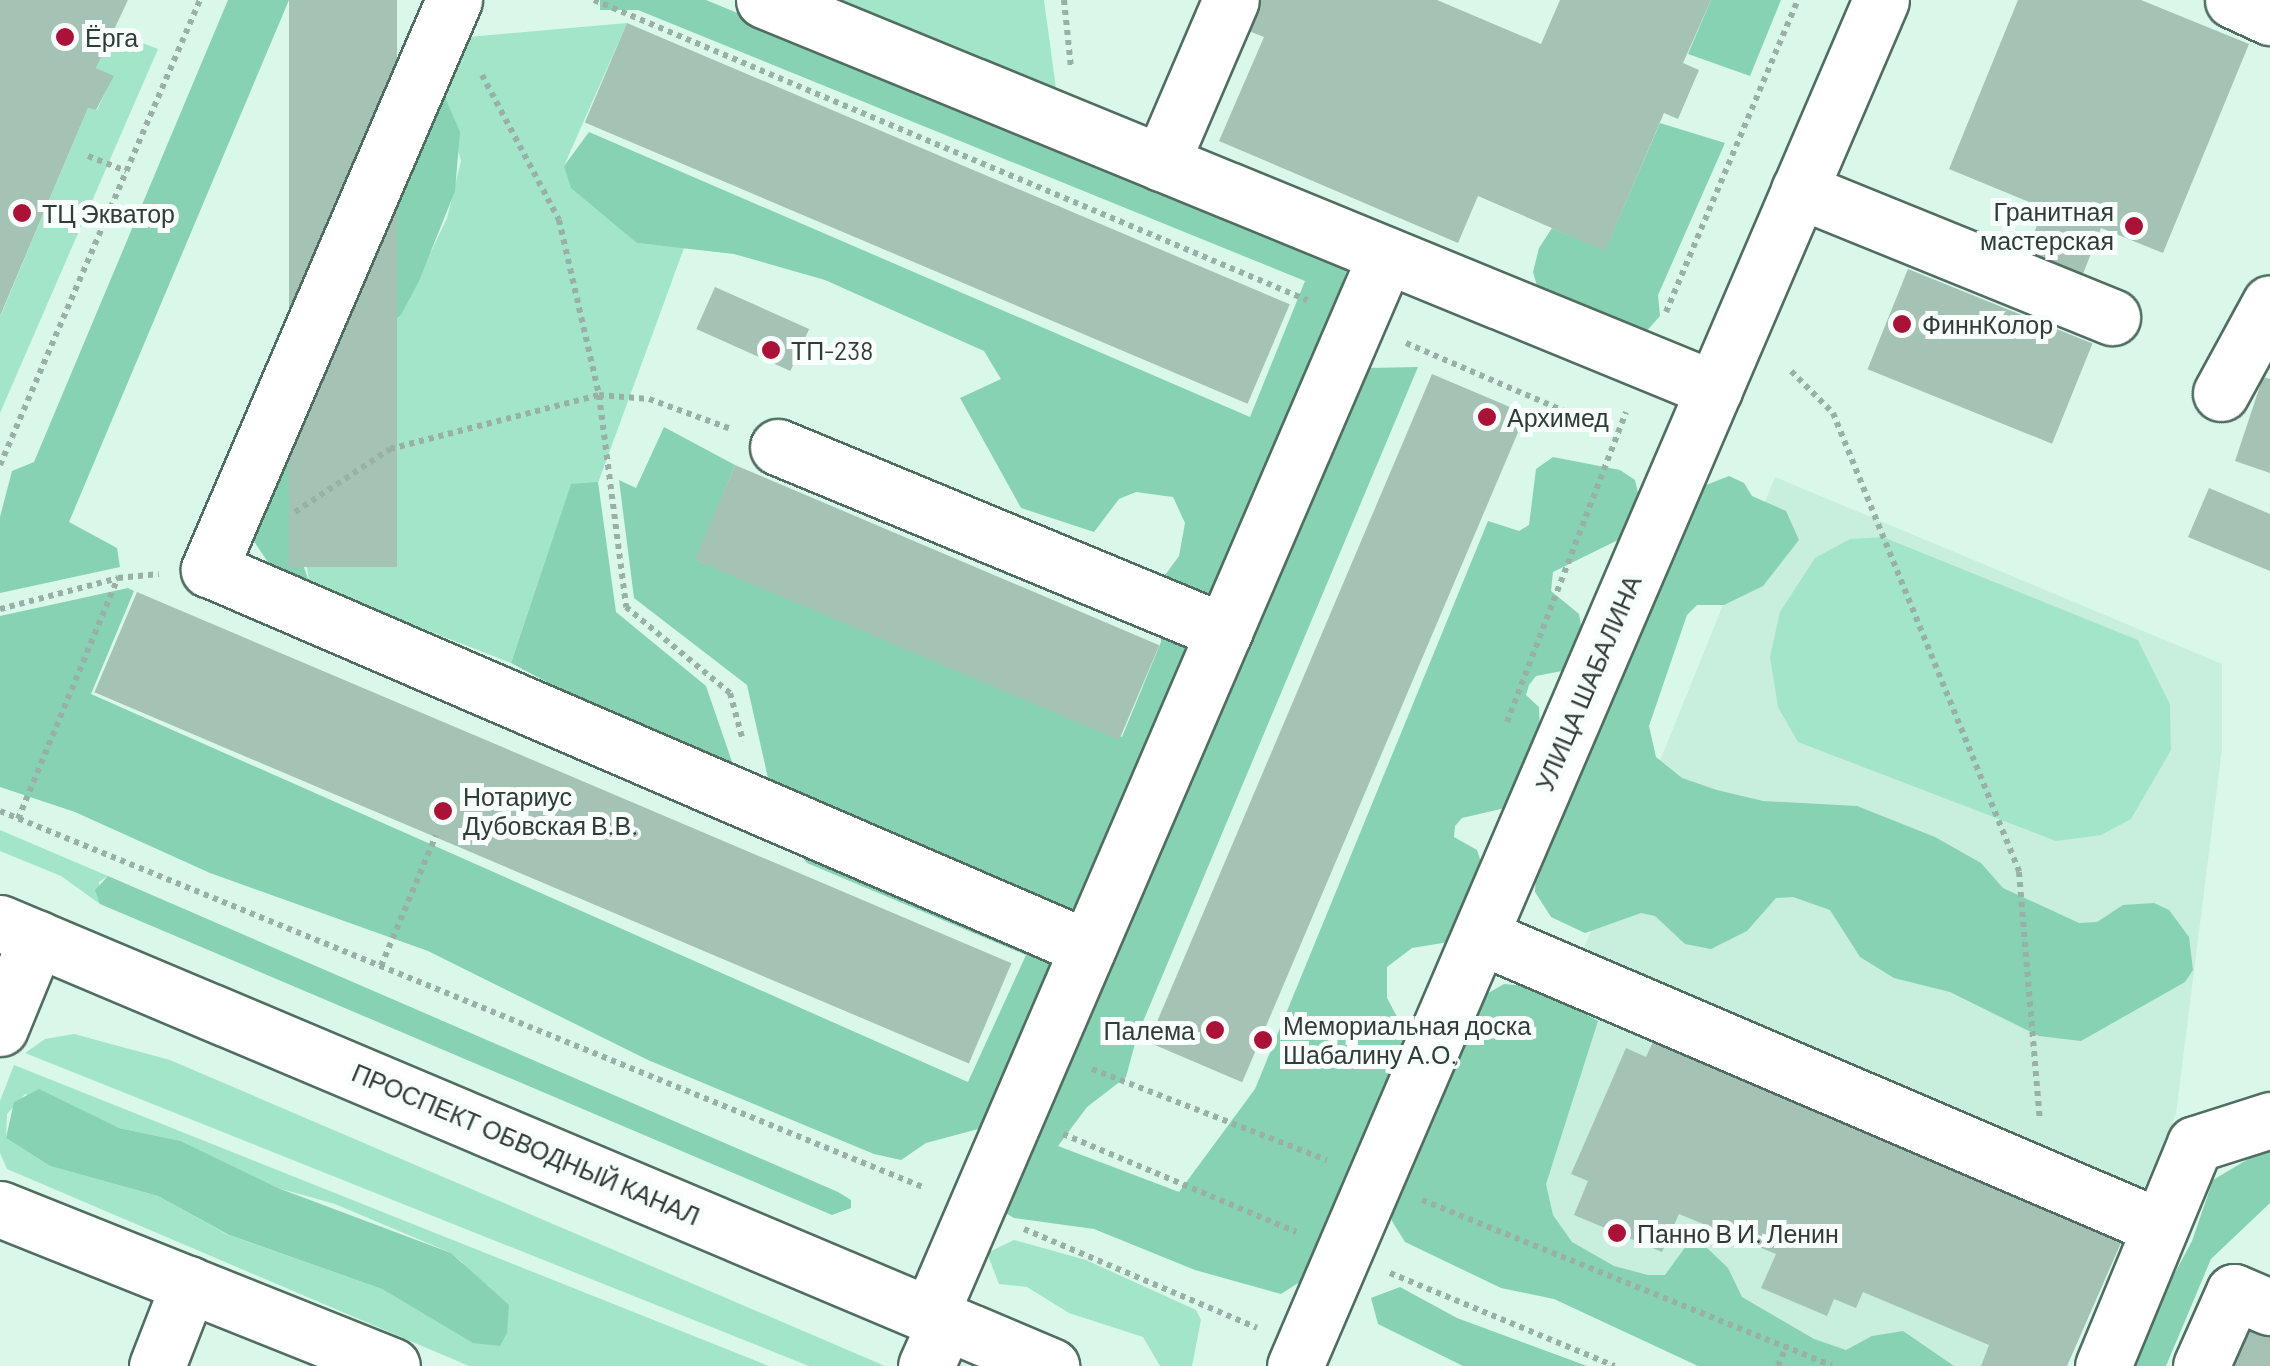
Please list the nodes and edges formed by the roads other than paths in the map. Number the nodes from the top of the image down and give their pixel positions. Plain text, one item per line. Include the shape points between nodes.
1 (764, 0) edge
2 (1231, 0) edge
3 (1881, 0) edge
4 (2233, 0) edge
5 (451, 6) edge
6 (2270, 17) edge
7 (1162, 163) junction
8 (1799, 190) junction
9 (1386, 255) junction
10 (2270, 303) edge
11 (2112, 317) dead end
12 (1714, 389) junction
13 (2220, 393) dead end
14 (778, 447) road end
15 (1224, 632) junction
16 (19, 930) edge
17 (1480, 936) junction
18 (1088, 948) junction
19 (0, 1028) edge
20 (2270, 1120) edge
21 (0, 1208) edge
22 (2160, 1227) junction
23 (189, 1284) junction
24 (2270, 1308) edge
25 (934, 1334) edge
26 (1299, 1356) edge
27 (157, 1366) edge
28 (392, 1366) edge
29 (1051, 1366) edge
30 (2103, 1366) edge
31 (2201, 1366) edge

1 - 7 street
2 - 7 street
3 - 8 street, УЛИЦА ШАБАЛИНА
4 - 6 street
5 - 18 street via 210,569
7 - 9 street
8 - 11 street
8 - 12 street, УЛИЦА ШАБАЛИНА
9 - 12 street
9 - 15 street
10 - 13 street
12 - 17 street, УЛИЦА ШАБАЛИНА
14 - 15 street
15 - 18 street
16 - 19 street
16 - 25 street, ПРОСПЕКТ ОБВОДНЫЙ КАНАЛ
17 - 22 street
17 - 26 street, УЛИЦА ШАБАЛИНА
18 - 25 street via 976,1208
20 - 22 street via 2194,1144
21 - 23 street
22 - 30 street
23 - 27 street
23 - 28 street
24 - 31 street via 2234,1292
25 - 29 street, ПРОСПЕКТ ОБВОДНЫЙ КАНАЛ

